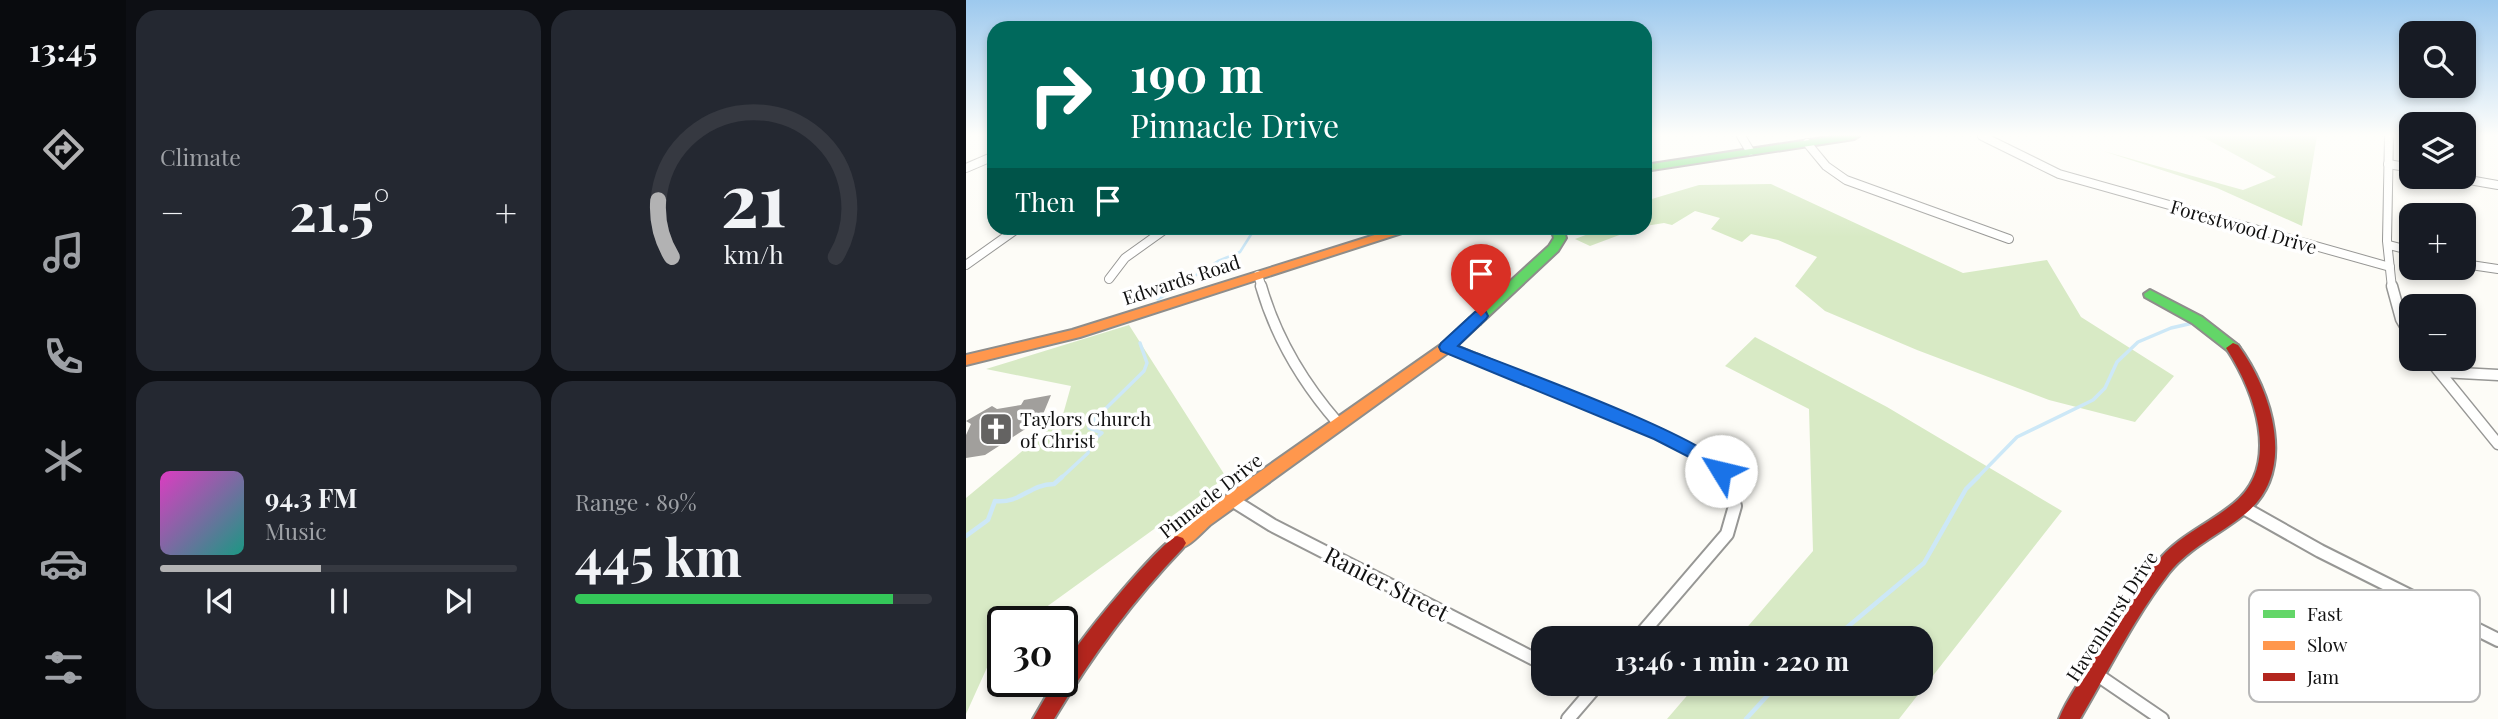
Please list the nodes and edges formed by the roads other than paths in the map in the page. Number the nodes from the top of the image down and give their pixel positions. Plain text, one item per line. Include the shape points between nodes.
1 (1831, 170) edge
2 (2049, 170) edge
3 (2388, 170) edge
4 (2476, 181) edge
5 (2498, 185) edge
6 (1008, 235) edge
7 (1157, 235) edge
8 (1385, 235) edge
9 (1559, 235) edge
10 (2008, 239) dead end
11 (2389, 245) junction
12 (2399, 248) edge
13 (966, 265) edge
14 (2476, 266) edge
15 (2390, 267) junction
16 (2498, 269) edge
17 (1258, 275) junction
18 (1109, 279) dead end
19 (2150, 294) dead end
20 (2399, 314) edge
21 (1447, 347) junction
22 (966, 360) edge
23 (2441, 372) joint
24 (2498, 375) edge
25 (1338, 423) junction
26 (2498, 444) edge
27 (1232, 500) junction
28 (2242, 507) junction
29 (2397, 590) edge
30 (1648, 626) edge
31 (2480, 631) edge
32 (2498, 640) edge
33 (1531, 657) edge
34 (2096, 674) junction
35 (1584, 696) edge
36 (1043, 719) edge
37 (1568, 719) edge
38 (2068, 719) edge
39 (2162, 719) edge

1 - 10 street via 1846,180
2 - 15 street, Forestwood Drive
3 - 11 street
4 - 5 street
6 - 13 street
7 - 18 street via 1125,258
8 - 17 street, Edwards Road
9 - 21 street, Pinnacle Drive via 1554,248
11 - 12 street
11 - 15 street
14 - 16 street
15 - 20 street
17 - 22 street, Edwards Road via 1075,334
17 - 25 street via 1293,363
19 - 28 street, Havenhurst Drive via 2213,330 2252,373 2262,405 2269,461 2261,486
21 - 25 street, Pinnacle Drive
21 - 30 street via 1660,434 1703,457 1727,479 1735,506 1727,534
23 - 24 street
23 - 26 street
25 - 27 street, Pinnacle Drive
27 - 33 street, Ranier Street
27 - 36 street, Pinnacle Drive via 1153,566 1084,655
28 - 29 street
28 - 34 street, Havenhurst Drive via 2168,560
31 - 32 street
34 - 38 street, Havenhurst Drive
34 - 39 street
35 - 37 street

